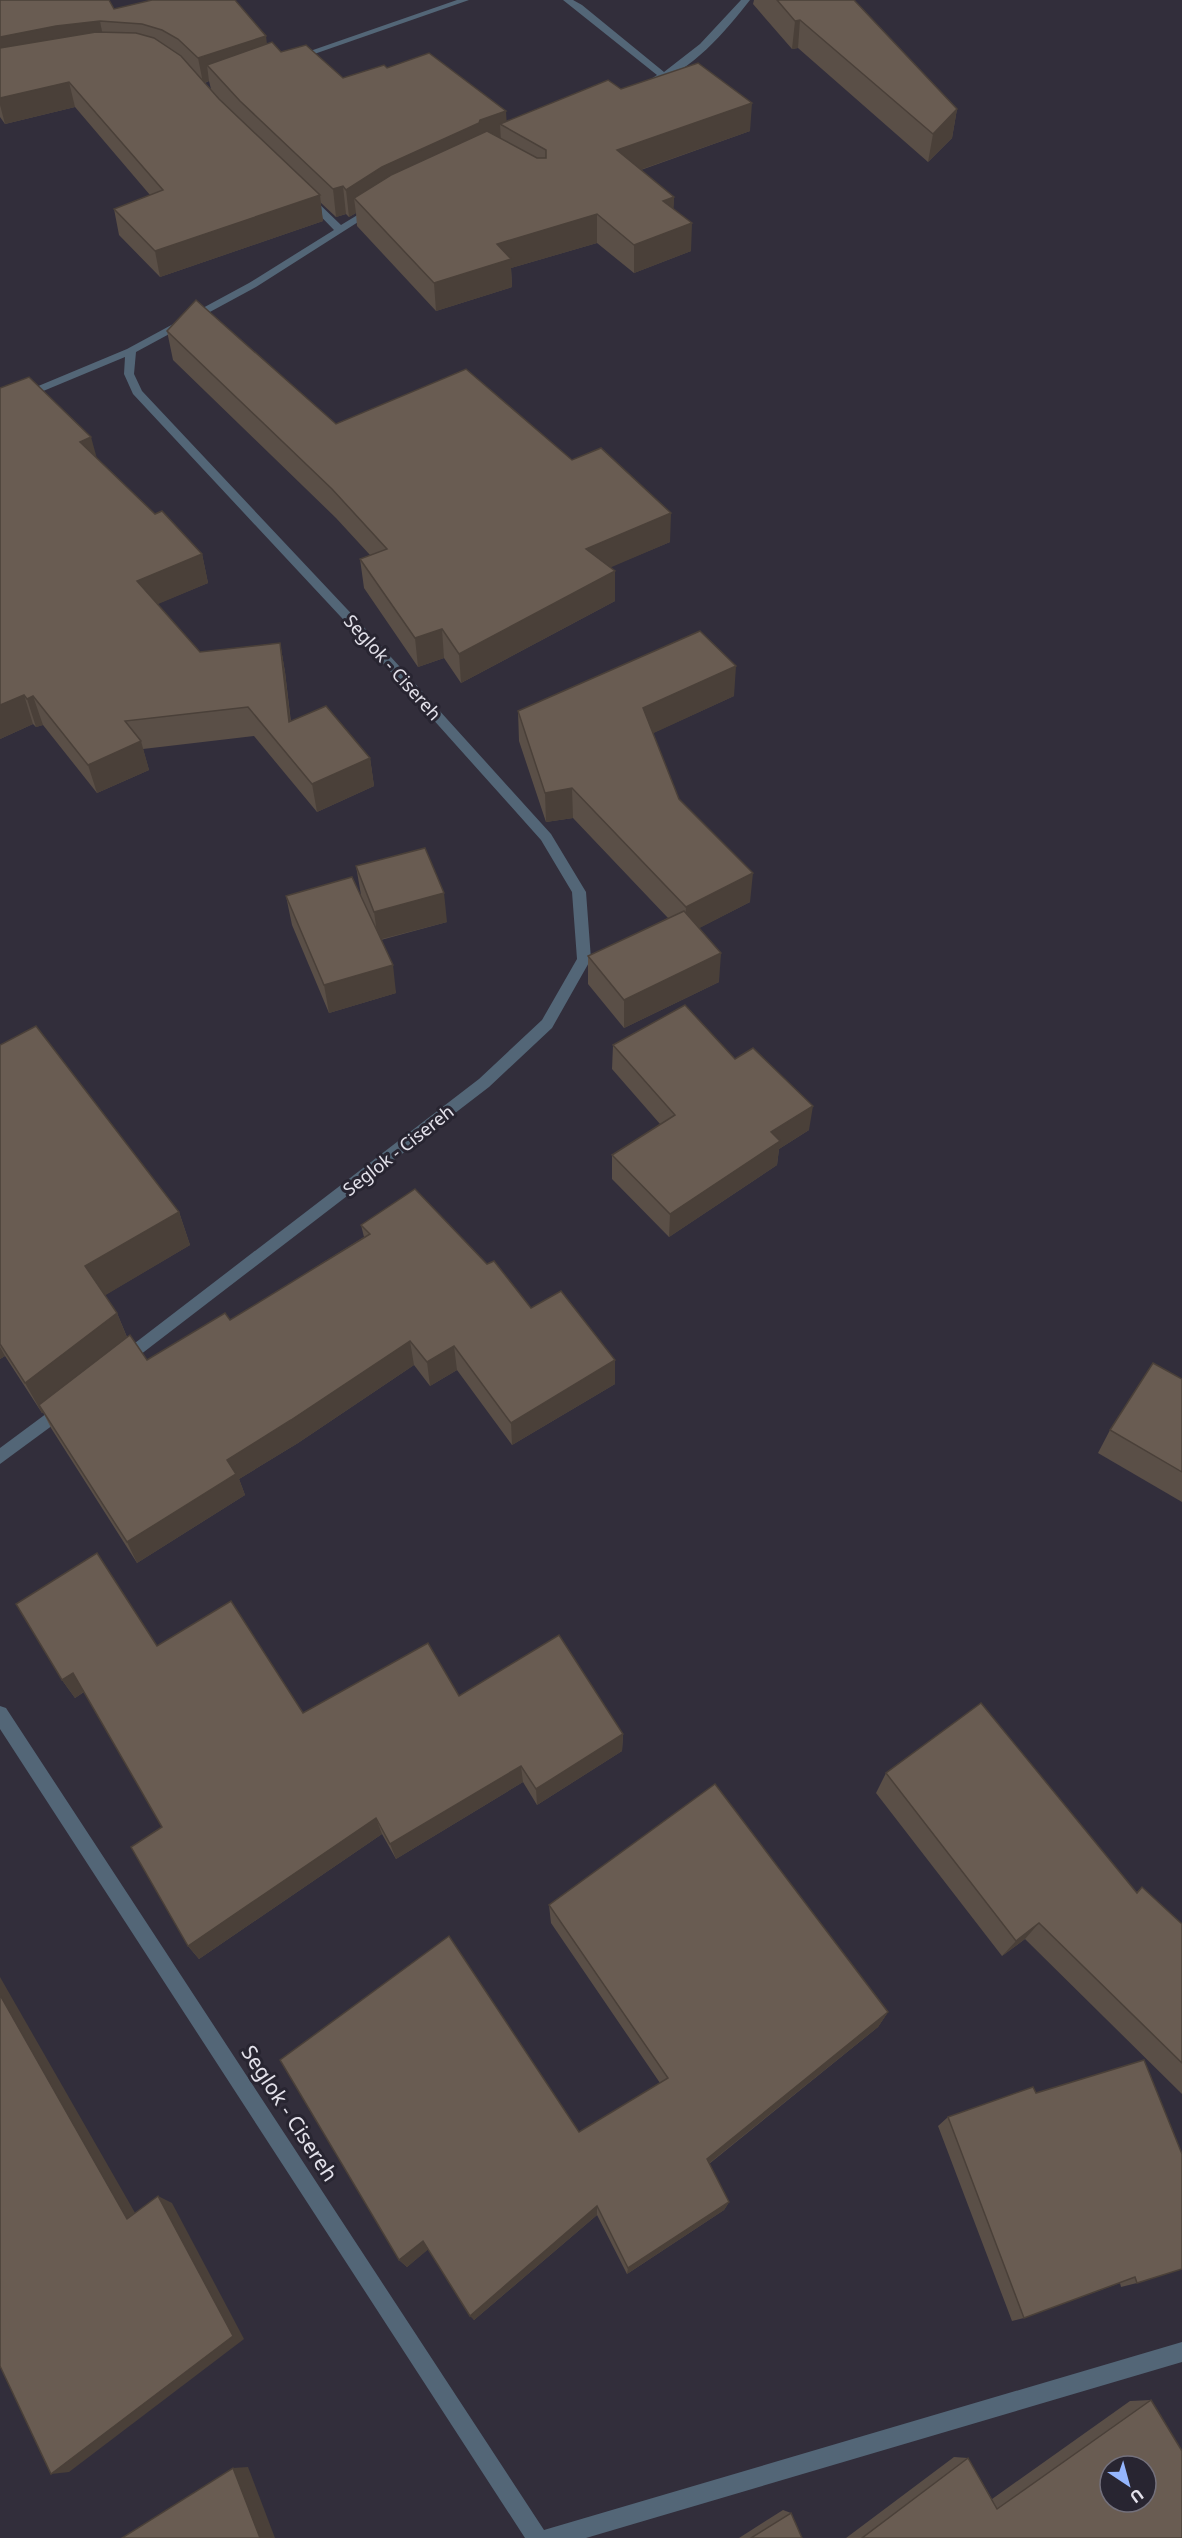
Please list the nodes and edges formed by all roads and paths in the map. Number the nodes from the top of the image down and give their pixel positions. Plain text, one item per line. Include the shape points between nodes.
1 (465, 0) edge
2 (567, 0) edge
3 (746, 0) edge
4 (288, 60) edge
5 (664, 76) junction
6 (643, 85) edge
7 (298, 189) edge
8 (379, 206) edge
9 (340, 230) junction
10 (130, 351) junction
11 (0, 406) edge
12 (114, 1369) edge
13 (76, 1398) edge
14 (0, 1457) edge
15 (0, 1714) edge
16 (1182, 2352) edge
17 (537, 2538) edge
18 (550, 2538) edge

1 - 4 street
2 - 5 street
3 - 5 street via 699,53
5 - 6 street
7 - 9 street
8 - 9 street
9 - 10 street via 263,279
10 - 11 street
10 - 12 street, Seglok - Cisereh via 129,374 137,392 358,628 546,837 579,892 584,959 547,1024 484,1083
13 - 14 street
15 - 17 street, Seglok - Cisereh
16 - 18 street

